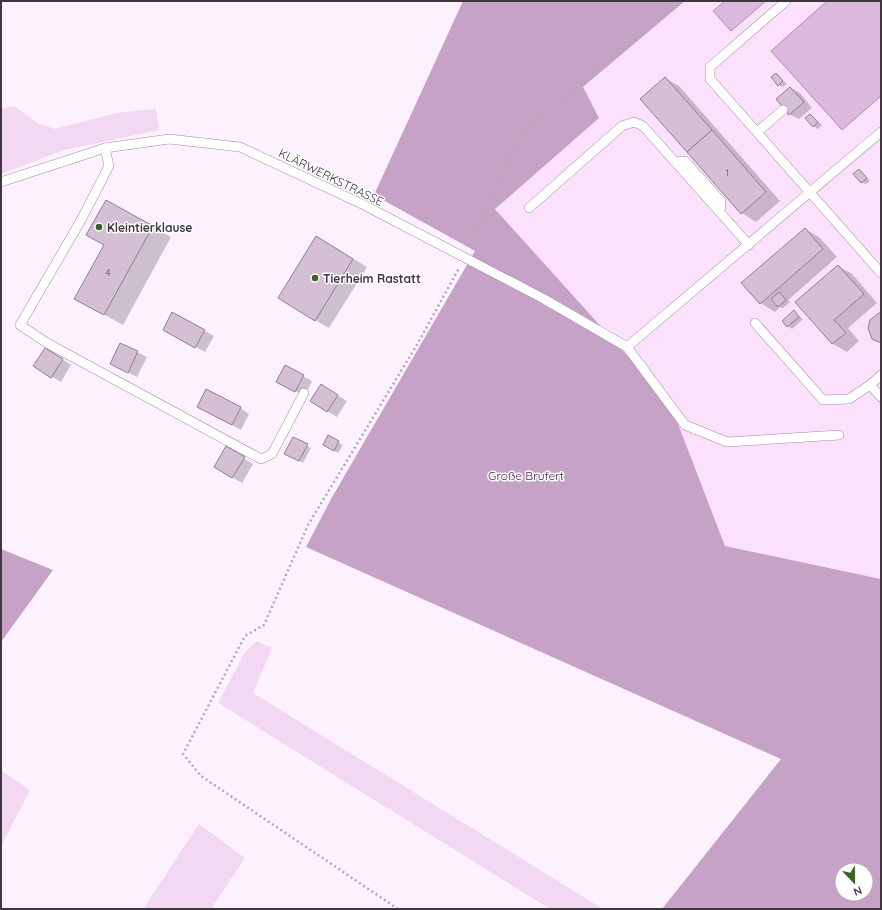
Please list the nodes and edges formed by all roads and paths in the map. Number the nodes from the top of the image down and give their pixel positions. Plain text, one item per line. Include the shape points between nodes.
1 (680, 1) edge
2 (786, 1) edge
3 (783, 110) dead end
4 (756, 132) junction
5 (881, 132) edge
6 (105, 148) junction
7 (1, 182) edge
8 (810, 193) junction
9 (529, 208) dead end
10 (749, 245) junction
11 (464, 258) junction
12 (881, 273) edge
13 (755, 323) dead end
14 (627, 347) junction
15 (881, 375) edge
16 (870, 385) junction
17 (304, 393) dead end
18 (881, 397) edge
19 (839, 435) dead end
20 (398, 909) edge

1 - 11 path via 520,134
2 - 4 lane via 710,67 710,79
3 - 4 lane
4 - 8 lane
5 - 8 lane
6 - 7 lane, KLÄRWERKSTRASSE
6 - 11 lane, KLÄRWERKSTRASSE via 169,139 240,147 364,205
6 - 17 lane via 109,166 80,222 20,324 47,344 261,459 272,454
8 - 10 lane
8 - 12 lane
9 - 10 lane via 622,126 634,122 642,126
10 - 14 lane
11 - 14 lane, KLÄRWERKSTRASSE via 544,299
11 - 20 path via 418,343 308,525 264,625 245,636 183,754 201,776
13 - 16 lane via 823,400 850,399
14 - 19 lane via 685,425 706,434 727,442
15 - 16 lane
16 - 18 lane

